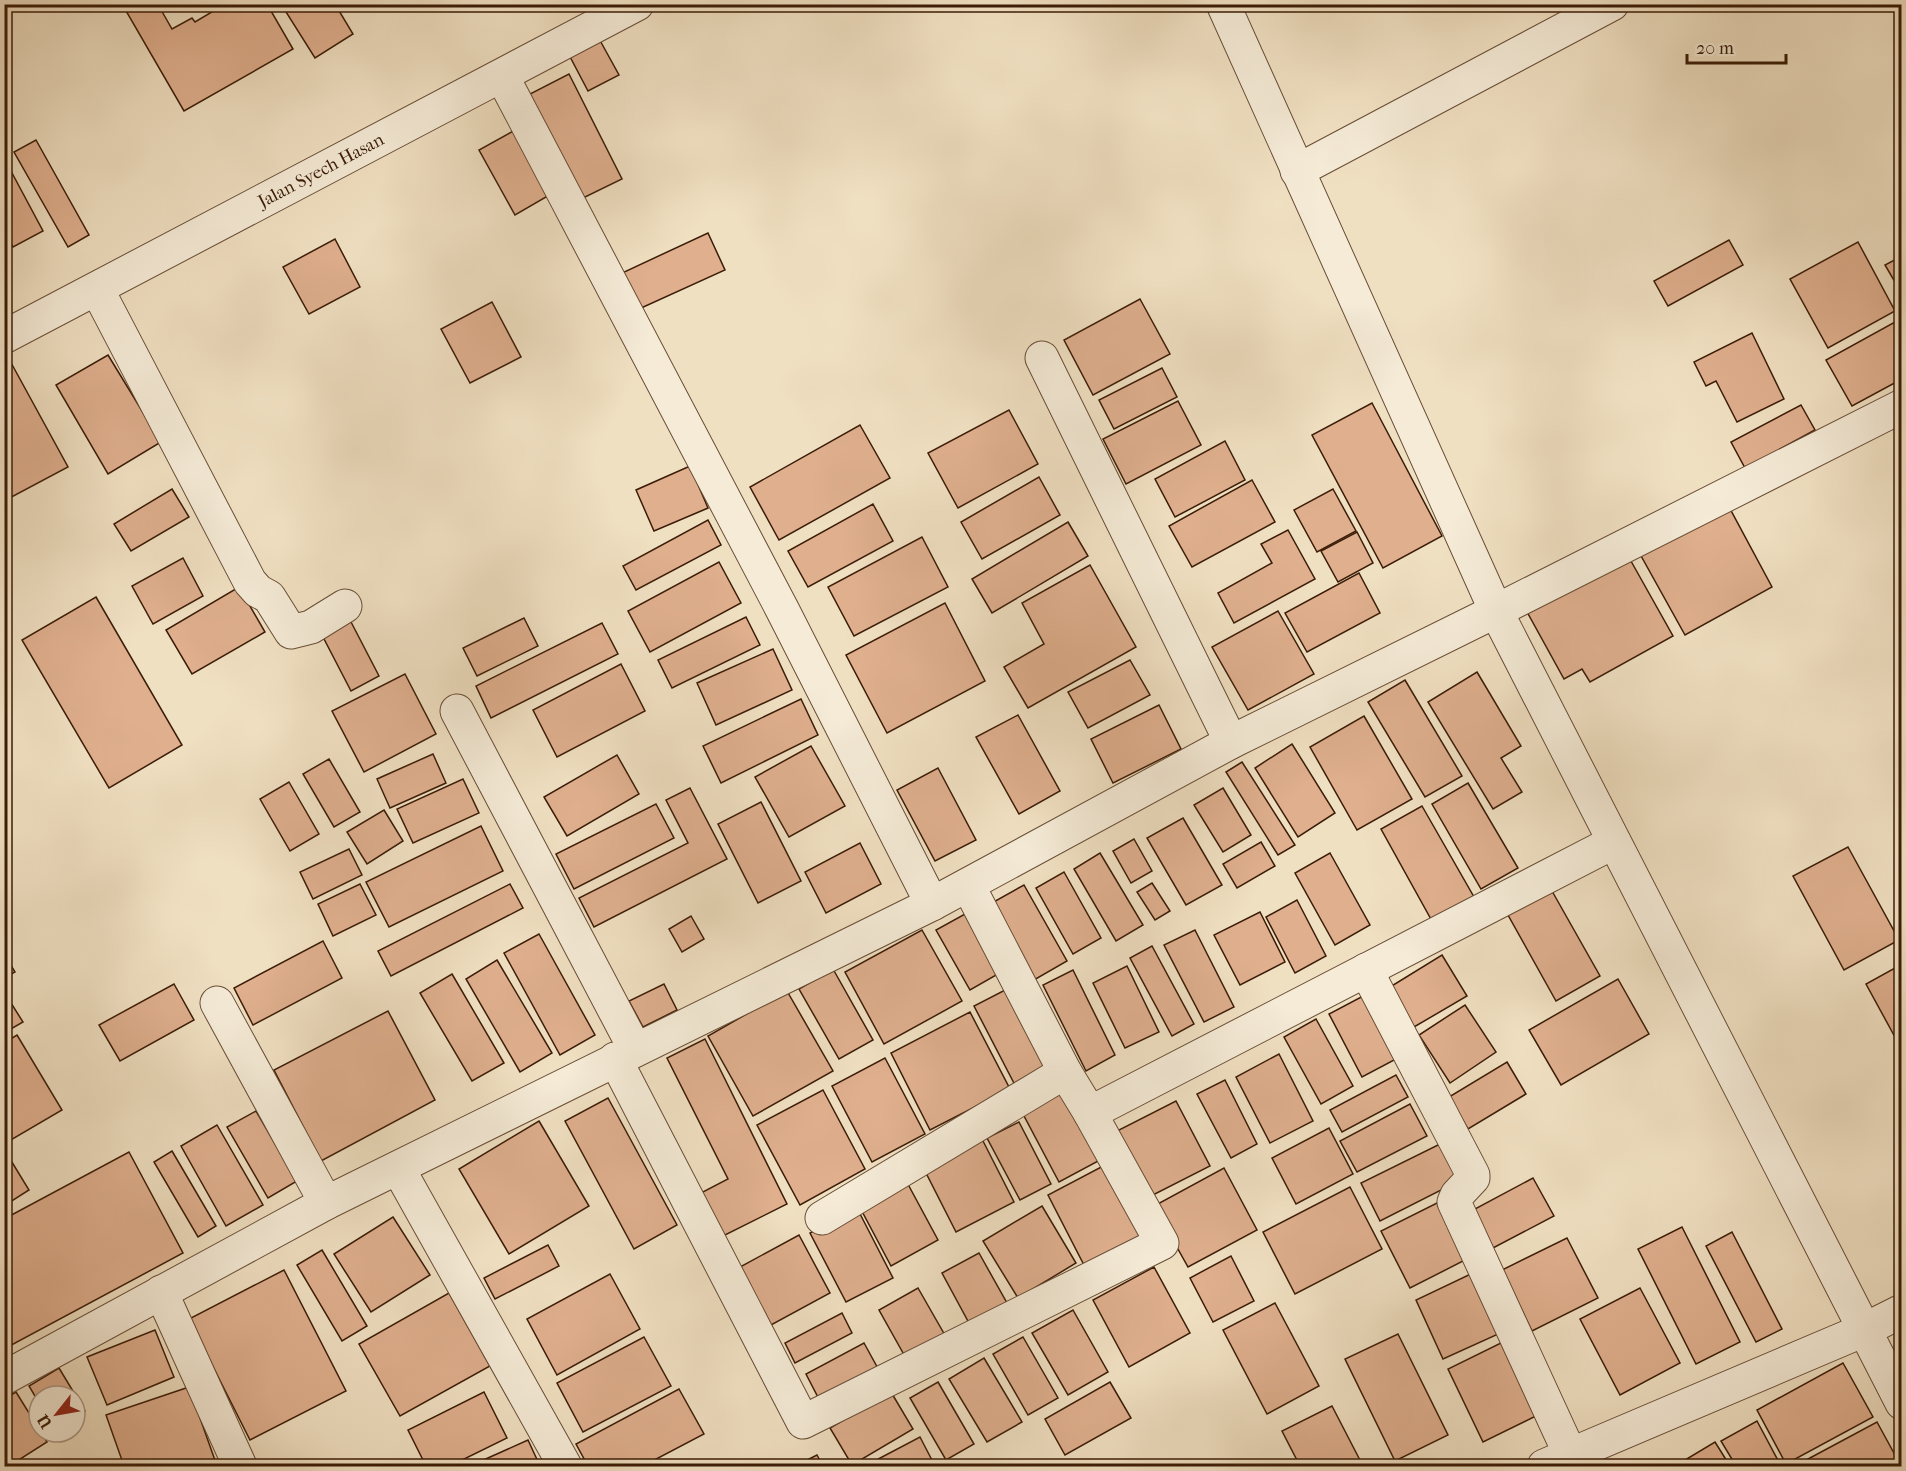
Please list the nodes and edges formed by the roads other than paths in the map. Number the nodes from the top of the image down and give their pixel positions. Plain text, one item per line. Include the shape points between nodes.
1 (637, 4) edge
2 (1223, 4) edge
3 (1612, 4) edge
4 (502, 76) junction
5 (1297, 171) junction
6 (97, 289) junction
7 (4, 337) edge
8 (1042, 358) dead end
9 (1902, 406) edge
10 (345, 606) dead end
11 (1496, 611) junction
12 (457, 711) dead end
13 (1231, 742) junction
14 (1614, 842) junction
15 (968, 885) junction
16 (932, 903) junction
17 (1366, 970) junction
18 (217, 1003) dead end
19 (625, 1054) junction
20 (1065, 1072) junction
21 (1090, 1113) junction
22 (398, 1168) junction
23 (326, 1203) junction
24 (822, 1218) dead end
25 (162, 1292) junction
26 (1902, 1311) edge
27 (1864, 1330) junction
28 (4, 1378) edge
29 (1902, 1403) edge
30 (1557, 1461) edge
31 (240, 1467) edge
32 (565, 1467) edge

1 - 4 street, Jalan Syech Hasan
2 - 5 street
3 - 5 street
4 - 6 street, Jalan Syech Hasan
4 - 16 street via 783,609
5 - 11 street
6 - 7 street, Jalan Syech Hasan
6 - 10 street via 250,582 269,597 291,632 311,627
8 - 13 street
9 - 11 street
11 - 13 street
11 - 14 street
12 - 19 street
13 - 15 street
14 - 17 street
14 - 27 street
15 - 16 street
15 - 20 street
16 - 19 street
17 - 21 street
17 - 30 street via 1473,1174 1454,1202
18 - 23 street
19 - 21 street via 803,1422 1162,1244
19 - 22 street
20 - 21 street
20 - 24 street
22 - 23 street
22 - 32 street
23 - 25 street
25 - 28 street
25 - 31 street
26 - 27 street
27 - 29 street
27 - 30 street

